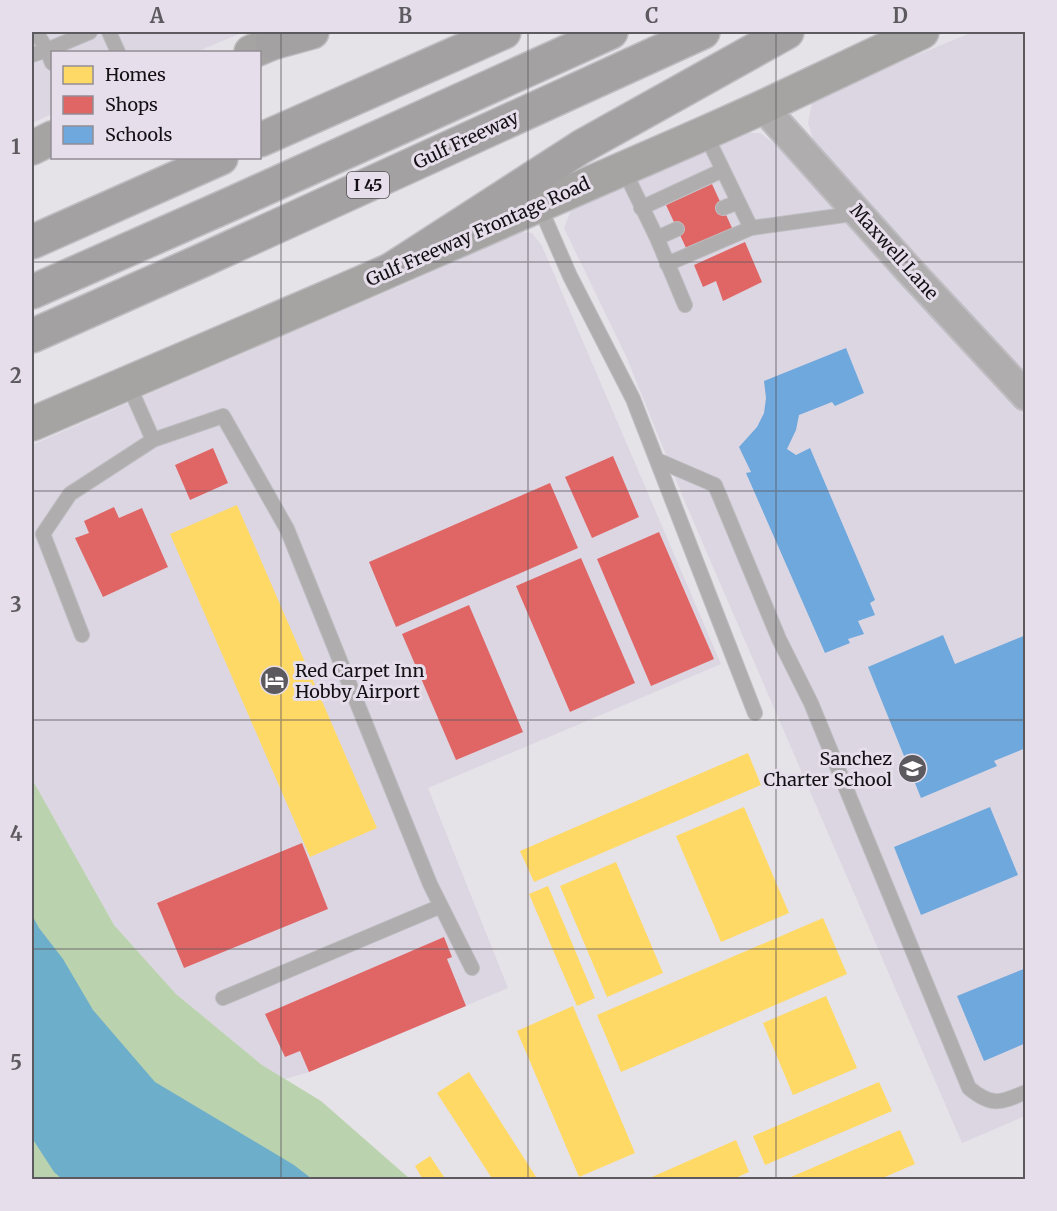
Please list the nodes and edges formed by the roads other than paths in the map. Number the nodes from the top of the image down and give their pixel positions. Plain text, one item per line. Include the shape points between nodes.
1 (36, 32) edge
2 (90, 32) edge
3 (108, 32) edge
4 (312, 32) edge
5 (504, 32) edge
6 (611, 32) edge
7 (703, 32) edge
8 (787, 32) edge
9 (922, 32) edge
10 (272, 40) edge
11 (60, 51) edge
12 (118, 51) edge
13 (32, 55) edge
14 (50, 57) edge
15 (763, 107) junction
16 (705, 132) junction
17 (51, 138) edge
18 (261, 140) edge
19 (32, 148) edge
20 (219, 159) edge
21 (623, 168) junction
22 (723, 170) junction
23 (738, 202) junction
24 (539, 205) junction
25 (641, 208) junction
26 (723, 208) dead end
27 (859, 213) junction
28 (751, 228) junction
29 (678, 229) dead end
30 (657, 238) junction
31 (32, 242) edge
32 (667, 264) junction
33 (392, 269) junction
34 (32, 292) edge
35 (685, 305) dead end
36 (32, 336) edge
37 (128, 383) junction
38 (1026, 396) edge
39 (32, 424) edge
40 (153, 440) junction
41 (657, 460) junction
42 (82, 635) dead end
43 (755, 713) dead end
44 (441, 906) junction
45 (472, 968) dead end
46 (223, 998) dead end
47 (1026, 1092) edge

1 - 14 lane
2 - 11 lane
3 - 12 lane
4 - 10 highway
5 - 18 highway
6 - 34 highway
7 - 36 highway, Gulf Freeway / I 45
8 - 33 highway via 581,147
9 - 15 main road, Gulf Freeway Frontage Road
13 - 14 lane
15 - 16 main road, Gulf Freeway Frontage Road
15 - 27 street, Maxwell Lane
16 - 21 main road, Gulf Freeway Frontage Road
16 - 22 lane
17 - 19 main road
20 - 31 highway
21 - 24 main road, Gulf Freeway Frontage Road
21 - 25 lane
22 - 23 lane
22 - 25 lane
23 - 26 lane
23 - 28 lane
24 - 33 main road, Gulf Freeway Frontage Road
24 - 41 lane via 570,276 633,399
25 - 30 lane
27 - 28 lane
27 - 38 street, Maxwell Lane
28 - 32 lane
29 - 30 lane
30 - 32 lane
32 - 35 lane
33 - 37 main road, Gulf Freeway Frontage Road
37 - 39 main road, Gulf Freeway Frontage Road
37 - 40 lane
40 - 42 lane via 70,494 43,534
40 - 44 lane via 222,416 287,529
41 - 43 lane
41 - 47 lane via 715,485 779,639 811,704 969,1088 997,1102
44 - 45 lane
44 - 46 lane

